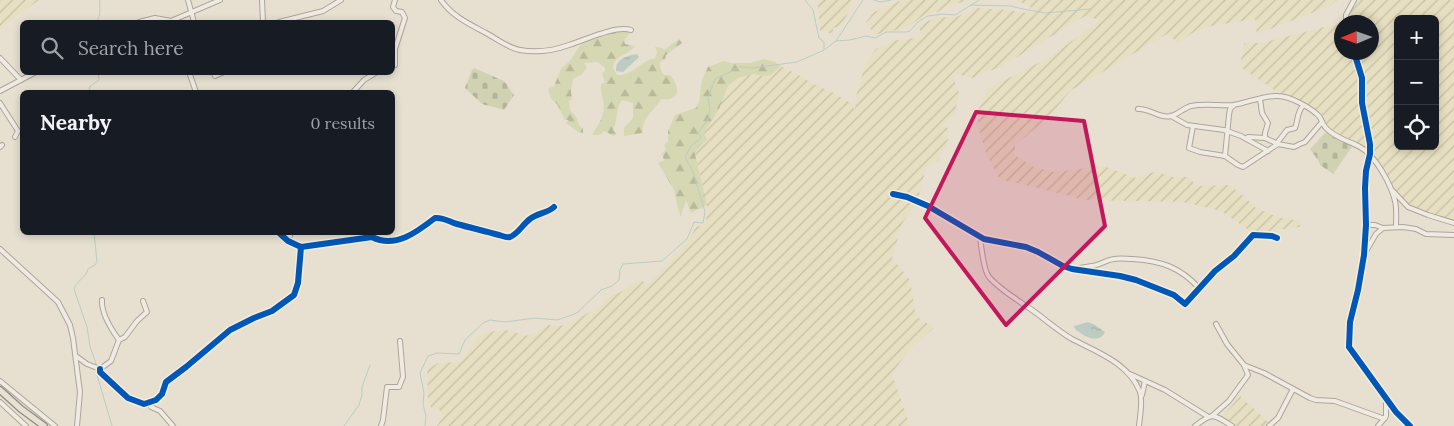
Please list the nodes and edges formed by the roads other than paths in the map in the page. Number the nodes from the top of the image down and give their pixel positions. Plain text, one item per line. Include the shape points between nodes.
1 (188, 0) edge
2 (220, 0) edge
3 (262, 0) edge
4 (342, 0) edge
5 (395, 0) edge
6 (441, 0) edge
7 (1354, 0) edge
8 (191, 12) junction
9 (1346, 15) edge
10 (147, 20) edge
11 (163, 20) edge
12 (175, 20) edge
13 (193, 20) edge
14 (263, 20) edge
15 (287, 20) edge
16 (631, 30) dead end
17 (395, 49) edge
18 (395, 49) edge
19 (0, 58) edge
20 (1356, 60) edge
21 (395, 65) edge
22 (30, 75) edge
23 (190, 75) edge
24 (372, 75) edge
25 (21, 80) junction
26 (195, 90) edge
27 (354, 90) edge
28 (0, 91) edge
29 (1260, 98) junction
30 (0, 103) edge
31 (1234, 104) junction
32 (1303, 106) junction
33 (1138, 109) dead end
34 (1171, 116) junction
35 (1322, 122) junction
36 (1193, 126) junction
37 (1227, 131) junction
38 (15, 137) dead end
39 (1265, 138) junction
40 (1247, 139) junction
41 (1277, 144) junction
42 (1268, 151) junction
43 (1370, 154) junction
44 (1225, 156) junction
45 (1392, 190) junction
46 (893, 194) dead end
47 (554, 207) dead end
48 (1454, 222) edge
49 (1366, 225) junction
50 (1396, 227) junction
51 (1383, 228) junction
52 (281, 235) edge
53 (290, 235) edge
54 (1454, 235) edge
55 (980, 237) junction
56 (1277, 238) dead end
57 (288, 241) junction
58 (301, 247) junction
59 (0, 249) edge
60 (1364, 255) junction
61 (1076, 269) junction
62 (1199, 288) junction
63 (102, 300) dead end
64 (144, 301) dead end
65 (1216, 324) dead end
66 (119, 340) junction
67 (400, 342) dead end
68 (76, 356) junction
69 (1244, 365) junction
70 (100, 369) junction
71 (1128, 373) junction
72 (0, 381) edge
73 (1145, 381) junction
74 (1294, 389) junction
75 (0, 390) edge
76 (1141, 397) junction
77 (1386, 398) junction
78 (0, 402) edge
79 (149, 403) junction
80 (1207, 416) junction
81 (1212, 416) junction
82 (1384, 418) junction
83 (26, 426) edge
84 (44, 426) edge
85 (55, 426) edge
86 (77, 426) edge
87 (173, 426) edge
88 (381, 426) edge
89 (1139, 426) edge
90 (1196, 426) edge
91 (1232, 426) edge
92 (1269, 426) edge
93 (1378, 426) edge
94 (1410, 426) edge

1 - 8 street
2 - 8 street
3 - 14 street
4 - 15 street via 323,11
5 - 18 street via 393,7 405,18
6 - 16 street via 458,17 519,50 554,49 590,36 624,28
7 - 9 street
8 - 12 street
8 - 13 street
10 - 11 street
17 - 21 street
19 - 25 street
20 - 43 street via 1362,78 1362,103
22 - 25 street
23 - 26 street
24 - 27 street
25 - 28 street
29 - 31 street
29 - 32 street via 1291,98
29 - 39 street via 1268,124
30 - 38 street via 18,131
31 - 34 street via 1194,106
31 - 37 street via 1230,109
32 - 35 street
32 - 41 street via 1295,128 1287,130
33 - 34 street
34 - 36 street
35 - 41 street via 1305,142 1294,147
35 - 43 street via 1336,136
36 - 37 street
36 - 44 street via 1189,148
37 - 40 street
37 - 44 street
39 - 40 street
39 - 41 street
40 - 42 street
41 - 42 street
42 - 44 street via 1243,167
43 - 45 street
43 - 49 street via 1364,188
45 - 48 street via 1408,207
45 - 50 street
46 - 55 street via 928,206
47 - 58 street via 531,218 517,233 505,237 435,218 409,236 392,242 372,237
49 - 51 street
49 - 60 street
50 - 51 street
50 - 54 street via 1416,229 1426,234
51 - 60 street
52 - 57 street
53 - 57 street
55 - 61 street via 1026,247
55 - 71 street via 988,276 1072,338 1116,362
56 - 62 street via 1253,235
57 - 58 street
58 - 79 street via 294,295 272,311 230,330 166,382 162,394
59 - 68 street via 58,302 70,325
60 - 77 street via 1350,322 1349,347
61 - 62 street via 1116,258 1154,261 1180,271
61 - 62 street via 1136,280 1174,295 1185,304
63 - 66 street via 108,322
64 - 66 street via 147,312
65 - 69 street
66 - 70 street via 111,361
67 - 88 street via 403,378 398,388 387,387
68 - 70 street
68 - 86 street via 80,392
69 - 74 street
69 - 81 street via 1248,372 1246,378 1229,401
70 - 79 street via 128,398
71 - 73 street
71 - 76 street
72 - 85 street
73 - 76 street
73 - 80 street
74 - 82 street via 1316,400 1335,401
74 - 92 street via 1278,418
75 - 84 main road
76 - 89 street
77 - 82 street
77 - 94 street
78 - 83 street
79 - 87 street
80 - 81 street
80 - 90 street
81 - 91 street
82 - 93 street

